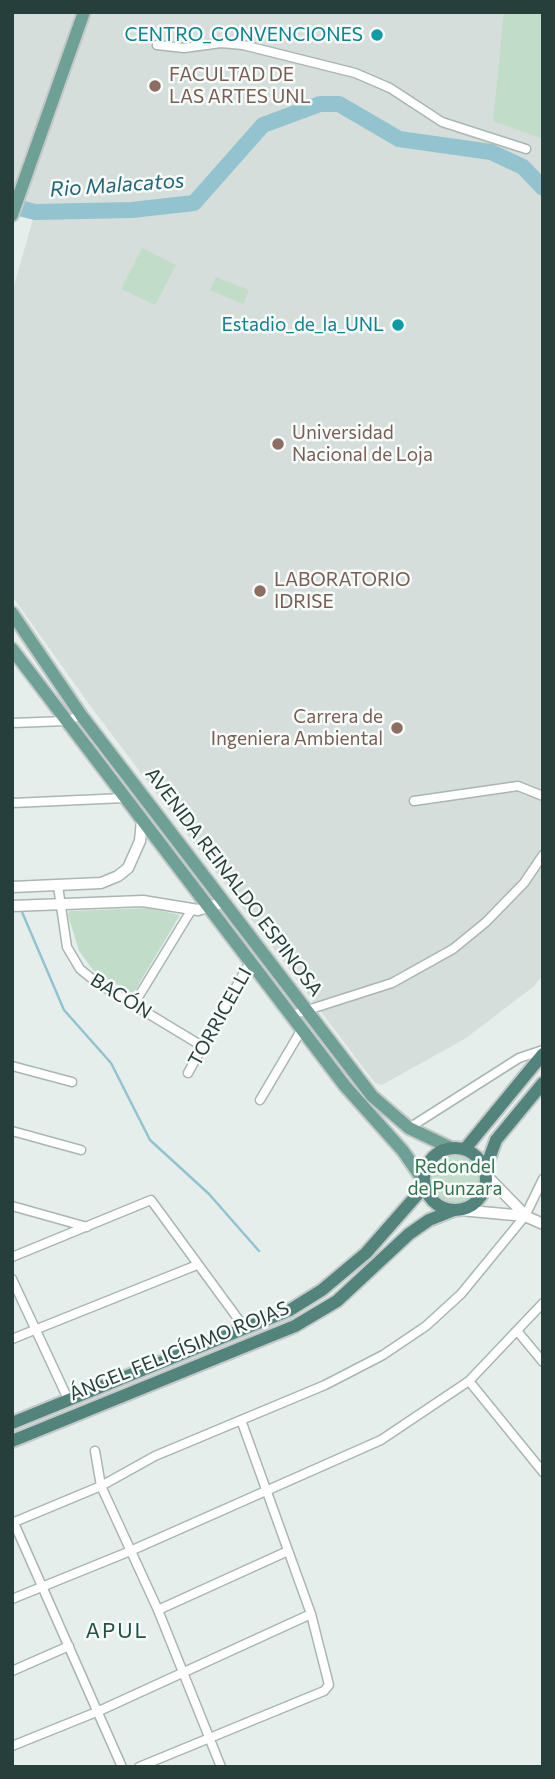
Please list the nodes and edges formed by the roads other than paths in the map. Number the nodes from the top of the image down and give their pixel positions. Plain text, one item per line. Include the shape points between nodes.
1 (84, 12) edge
2 (157, 45) dead end
3 (526, 149) dead end
4 (12, 215) edge
5 (12, 613) edge
6 (12, 649) edge
7 (82, 715) junction
8 (67, 721) junction
9 (12, 723) edge
10 (543, 796) edge
11 (125, 798) junction
12 (414, 801) dead end
13 (12, 803) edge
14 (142, 820) junction
15 (543, 855) edge
16 (58, 886) junction
17 (12, 887) edge
18 (225, 902) junction
19 (58, 903) junction
20 (12, 905) edge
21 (192, 909) junction
22 (209, 909) junction
23 (251, 960) junction
24 (134, 1004) junction
25 (308, 1011) junction
26 (292, 1015) junction
27 (302, 1029) junction
28 (202, 1046) junction
29 (543, 1052) edge
30 (12, 1066) edge
31 (188, 1073) dead end
32 (72, 1083) dead end
33 (543, 1083) edge
34 (260, 1100) dead end
35 (367, 1100) junction
36 (409, 1128) junction
37 (14, 1131) edge
38 (12, 1141) edge
39 (451, 1148) junction
40 (465, 1149) junction
41 (81, 1150) dead end
42 (485, 1172) junction
43 (543, 1179) edge
44 (424, 1184) junction
45 (12, 1206) edge
46 (457, 1210) junction
47 (526, 1216) junction
48 (543, 1224) edge
49 (87, 1227) junction
50 (12, 1257) edge
51 (197, 1265) junction
52 (12, 1279) edge
53 (543, 1303) edge
54 (244, 1327) junction
55 (33, 1330) junction
56 (518, 1332) junction
57 (12, 1339) edge
58 (543, 1362) edge
59 (469, 1381) junction
60 (68, 1399) junction
61 (241, 1420) junction
62 (12, 1423) edge
63 (12, 1441) edge
64 (95, 1451) dead end
65 (543, 1472) edge
66 (101, 1486) junction
67 (265, 1491) junction
68 (13, 1523) edge
69 (288, 1551) junction
70 (128, 1552) junction
71 (43, 1585) junction
72 (12, 1599) edge
73 (158, 1610) junction
74 (311, 1614) junction
75 (69, 1646) junction
76 (12, 1671) edge
77 (183, 1674) junction
78 (99, 1711) junction
79 (209, 1737) junction
80 (12, 1746) edge
81 (122, 1767) edge
82 (139, 1767) edge
83 (221, 1767) edge

1 - 4 main road
2 - 3 street via 243,46 355,73 390,88 442,122
5 - 7 main road, AVENIDA REINALDO ESPINOSA
6 - 8 main road, AVENIDA REINALDO ESPINOSA
7 - 8 street
7 - 18 main road, AVENIDA REINALDO ESPINOSA
8 - 9 street
8 - 11 main road, AVENIDA REINALDO ESPINOSA
10 - 12 street via 508,786
11 - 13 street
11 - 14 main road, AVENIDA REINALDO ESPINOSA
14 - 16 street via 140,841 128,868 118,876 101,883
14 - 22 main road, AVENIDA REINALDO ESPINOSA
15 - 25 street via 524,883 453,948 392,983
16 - 17 street
16 - 19 street, BACÓN
18 - 22 street
18 - 25 main road, AVENIDA REINALDO ESPINOSA
19 - 20 street
19 - 21 street via 143,901
19 - 24 street, BACÓN via 72,958 88,976
21 - 22 street
21 - 24 street
22 - 23 main road, AVENIDA REINALDO ESPINOSA
23 - 26 main road, AVENIDA REINALDO ESPINOSA
23 - 28 street, TORRICELLI
24 - 28 street, BACÓN
25 - 26 street
25 - 35 main road, AVENIDA REINALDO ESPINOSA
26 - 27 main road, AVENIDA REINALDO ESPINOSA
27 - 34 street
27 - 35 main road, AVENIDA REINALDO ESPINOSA
28 - 31 street, TORRICELLI
29 - 36 street via 519,1058
29 - 40 highway
30 - 32 street
33 - 42 highway via 496,1139
35 - 36 main road, AVENIDA REINALDO ESPINOSA
35 - 44 main road, AVENIDA REINALDO ESPINOSA
36 - 39 main road, AVENIDA REINALDO ESPINOSA
37 - 38 street
37 - 41 street
39 - 40 highway
39 - 44 highway via 434,1155 424,1171
40 - 42 highway via 481,1161
42 - 46 highway via 481,1196
42 - 47 street
43 - 47 street
44 - 46 highway via 432,1201
44 - 54 highway via 366,1253 322,1290 290,1310
45 - 49 street
46 - 47 street
46 - 63 highway, ÁNGEL FELICÍSIMO ROJAS via 429,1220 409,1234 337,1301 295,1326
47 - 48 street
47 - 61 street via 461,1293 426,1325 383,1355 325,1385
49 - 50 street
49 - 51 street via 151,1200
51 - 54 street
51 - 55 street
52 - 55 street
53 - 56 street
54 - 60 highway
55 - 57 street
55 - 60 street
56 - 58 street
56 - 59 street
59 - 65 street
59 - 67 street via 380,1440
60 - 62 highway
61 - 66 street via 155,1456
61 - 67 street
64 - 66 street
66 - 68 street
66 - 70 street
67 - 69 street
67 - 70 street
68 - 71 street
69 - 73 street
69 - 74 street
70 - 71 street
70 - 73 street
71 - 72 street
71 - 75 street
73 - 77 street
74 - 77 street
74 - 79 street via 330,1676 327,1689
75 - 76 street
75 - 78 street
77 - 78 street
77 - 79 street
78 - 80 street
78 - 81 street
79 - 82 street
79 - 83 street

